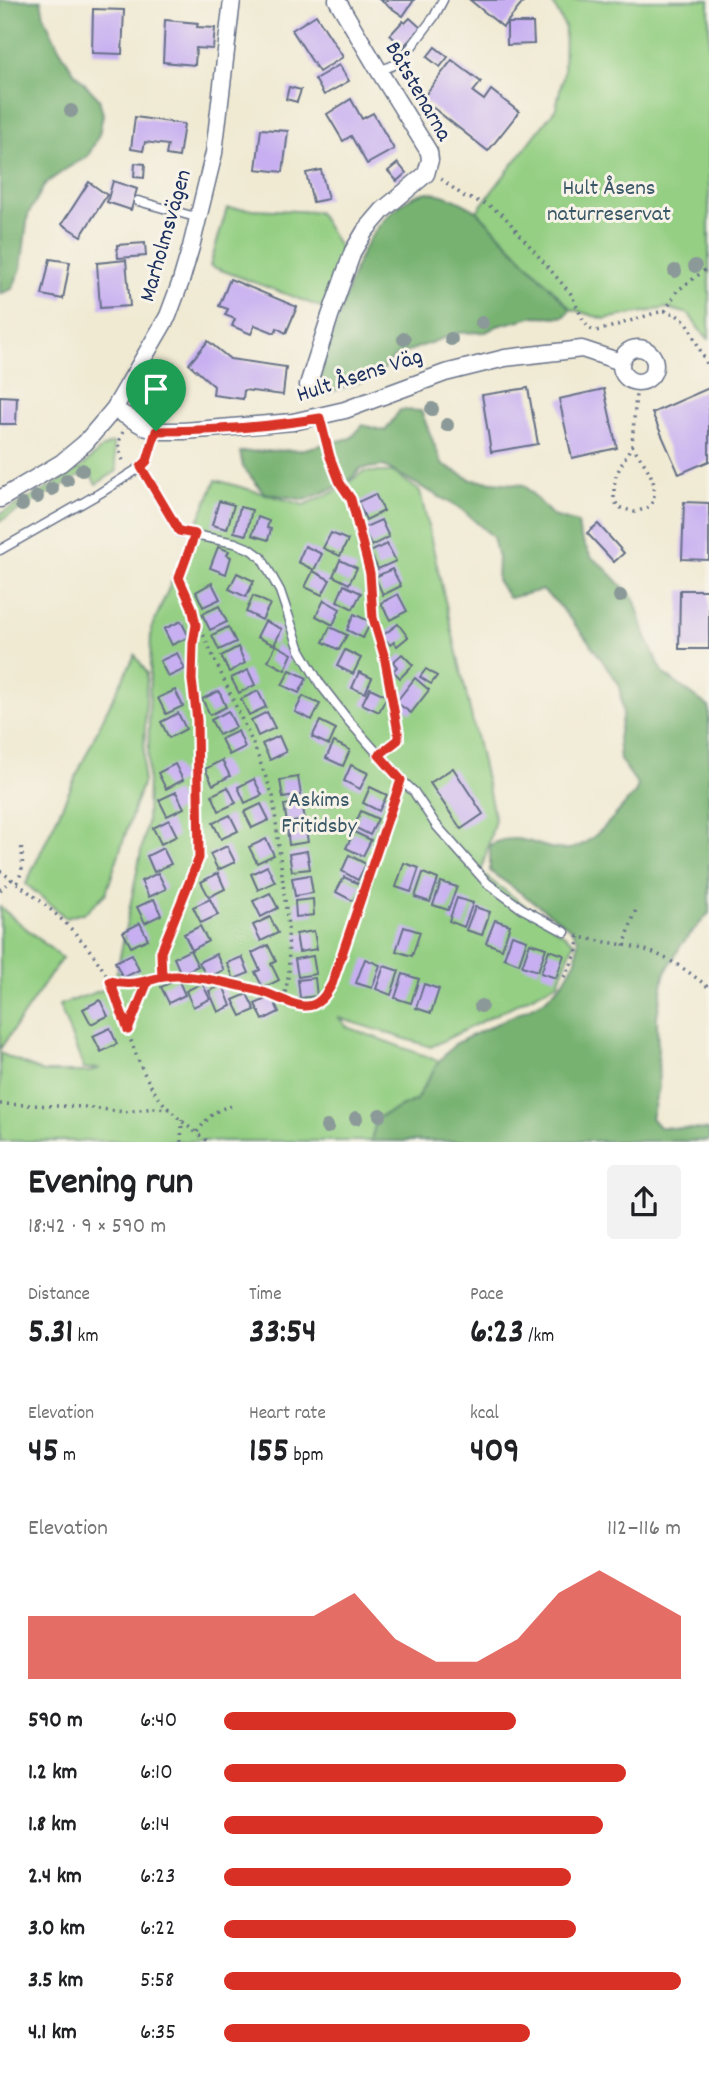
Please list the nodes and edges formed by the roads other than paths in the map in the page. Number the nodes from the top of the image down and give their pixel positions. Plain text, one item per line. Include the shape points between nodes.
1 (232, 0) edge
2 (337, 0) edge
3 (443, 0) edge
4 (379, 71) junction
5 (138, 201) dead end
6 (199, 218) junction
7 (621, 362) junction
8 (308, 385) dead end
9 (114, 409) junction
10 (156, 431) junction
11 (141, 467) junction
12 (0, 499) edge
13 (0, 550) edge
14 (565, 932) dead end

1 - 6 street, Marholmsvägen via 214,153
2 - 4 street, Båtstenarna
3 - 4 lane via 399,63
4 - 8 street, Båtstenarna via 429,152 429,169 383,209 359,241
5 - 6 lane
6 - 9 street, Marholmsvägen via 168,316
7 - 7 street via 630,350 641,348 654,364 651,374 637,381 627,377
7 - 10 street, Hult Åsens Väg via 582,349 505,358 445,373 320,418
9 - 10 street, Hult Åsens Väg
9 - 12 street, Marholmsvägen via 61,463
10 - 11 lane
11 - 13 lane
11 - 14 lane via 179,531 235,543 261,557 280,591 300,650 348,720 414,792 487,883

